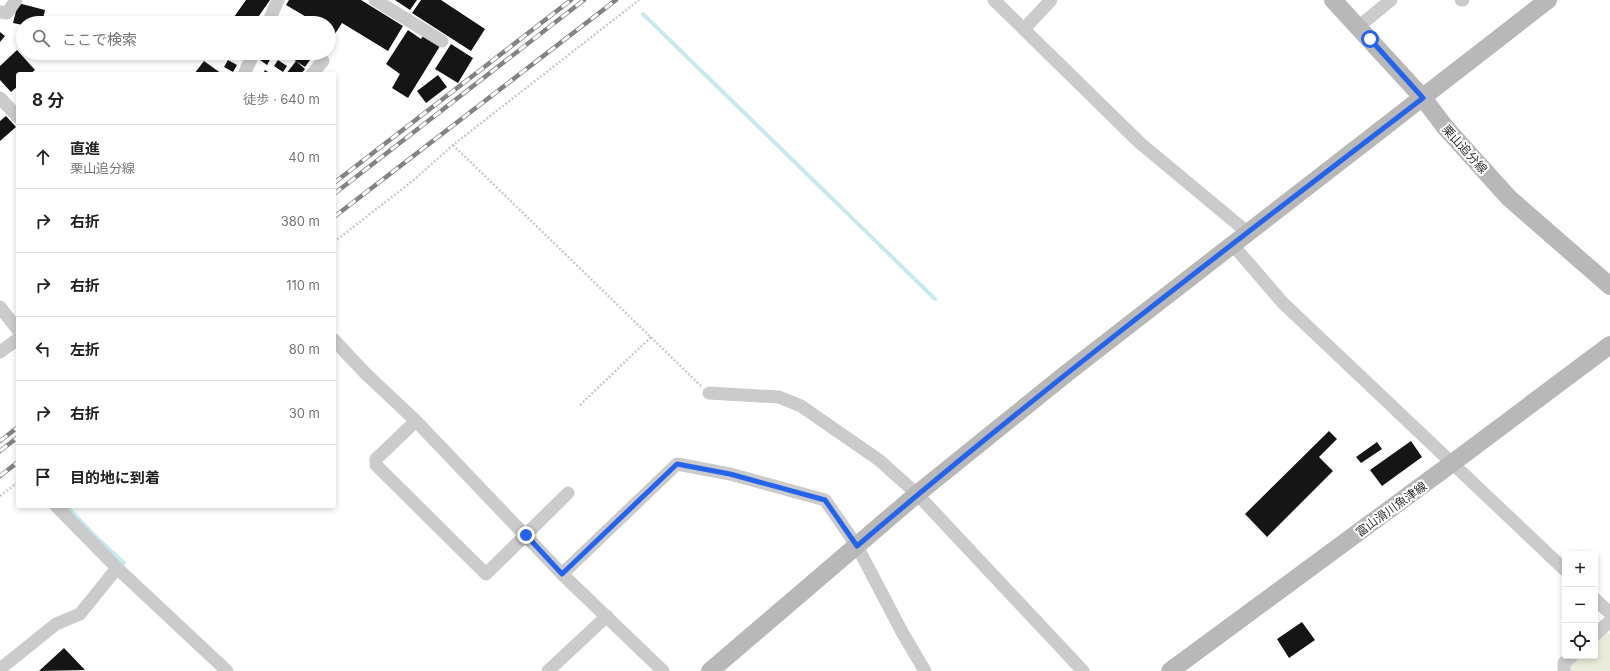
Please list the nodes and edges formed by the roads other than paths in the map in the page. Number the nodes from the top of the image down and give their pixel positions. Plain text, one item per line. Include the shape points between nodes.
1 (16, 0) edge
2 (278, 0) edge
3 (375, 0) edge
4 (994, 0) edge
5 (1051, 0) edge
6 (1333, 0) edge
7 (1391, 0) edge
8 (1548, 0) edge
9 (0, 12) edge
10 (271, 16) edge
11 (1358, 27) junction
12 (1024, 29) junction
13 (442, 41) dead end
14 (251, 60) edge
15 (323, 60) dead end
16 (245, 72) edge
17 (314, 72) edge
18 (0, 98) edge
19 (1423, 98) junction
20 (16, 116) edge
21 (1247, 232) junction
22 (1232, 244) junction
23 (1610, 286) edge
24 (0, 307) edge
25 (16, 327) edge
26 (16, 340) edge
27 (336, 342) edge
28 (1610, 345) edge
29 (0, 352) edge
30 (709, 394) road end
31 (416, 421) junction
32 (1451, 464) junction
33 (568, 493) dead end
34 (917, 494) junction
35 (58, 508) edge
36 (526, 535) junction
37 (857, 546) junction
38 (1562, 567) edge
39 (116, 568) junction
40 (562, 574) junction
41 (1598, 602) edge
42 (1610, 613) edge
43 (606, 616) junction
44 (1610, 621) edge
45 (1598, 632) edge
46 (1569, 659) edge
47 (0, 669) edge
48 (227, 671) edge
49 (548, 671) edge
50 (663, 671) edge
51 (710, 671) edge
52 (925, 671) edge
53 (1083, 671) edge
54 (1170, 671) edge
55 (1564, 671) edge

1 - 9 street via 7,14
2 - 10 street
3 - 13 street
4 - 12 street
5 - 12 street
6 - 11 street, 栗山追分線
7 - 11 street
8 - 19 street
11 - 19 street, 栗山追分線
12 - 21 street via 1140,143
14 - 16 street
15 - 17 street
18 - 20 street
19 - 21 street
19 - 23 street, 栗山追分線 via 1445,127 1509,198
21 - 22 street
22 - 32 street via 1283,303
22 - 34 street via 1066,373
24 - 25 street
26 - 29 street
27 - 31 street
28 - 32 street, 富山滑川魚津線
30 - 34 street via 779,397 801,406 879,460
31 - 36 street
31 - 36 street via 376,459 376,465 486,574
32 - 38 street
32 - 54 street, 富山滑川魚津線
33 - 36 street
34 - 37 street
34 - 53 street
35 - 39 street
36 - 40 street
37 - 40 street via 825,500 730,474 677,464
37 - 51 street
37 - 52 street
39 - 47 street via 80,614 56,624
39 - 48 street
40 - 43 street
41 - 42 street
43 - 49 street
43 - 50 street
44 - 45 street
46 - 55 street via 1564,663

